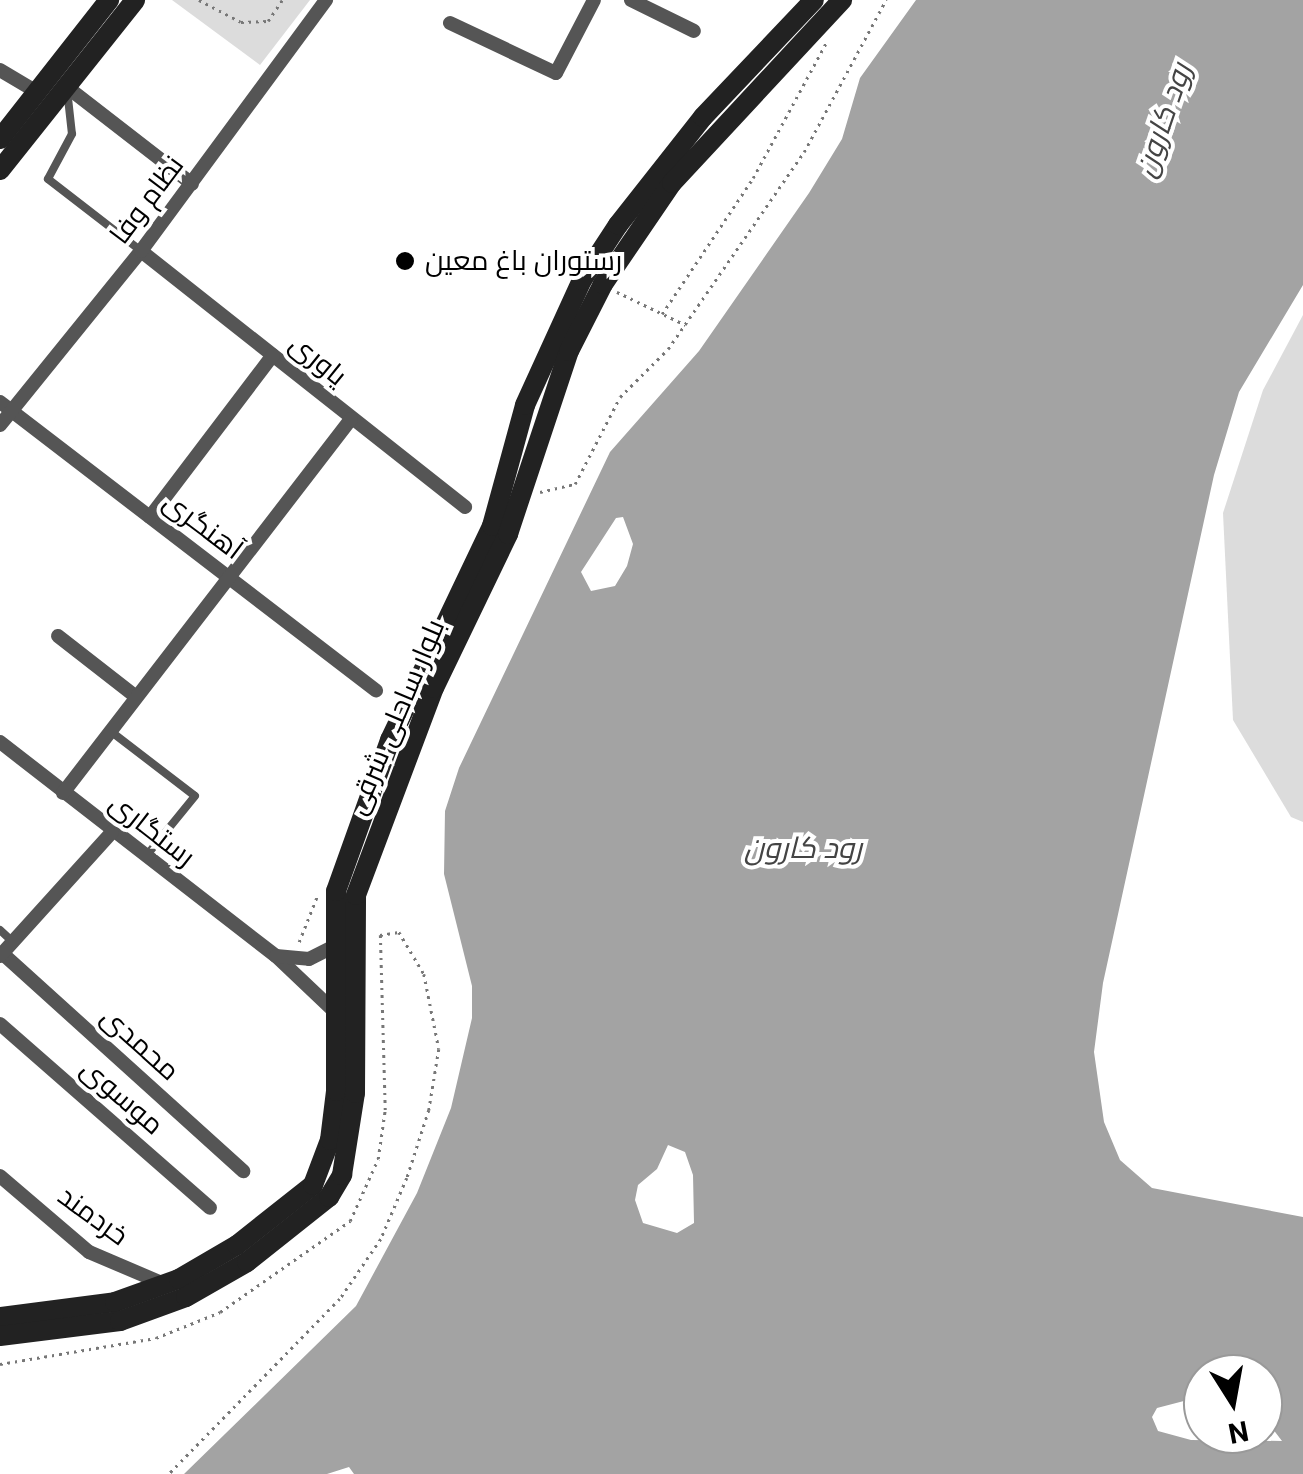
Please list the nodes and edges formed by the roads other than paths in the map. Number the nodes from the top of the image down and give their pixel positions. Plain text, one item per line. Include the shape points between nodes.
1 (109, 0) edge
2 (135, 0) edge
3 (326, 0) edge
4 (594, 0) edge
5 (631, 0) edge
6 (814, 0) edge
7 (836, 8) edge
8 (450, 23) dead end
9 (694, 31) dead end
10 (0, 70) edge
11 (67, 87) junction
12 (36, 92) junction
13 (0, 139) edge
14 (0, 170) edge
15 (192, 184) junction
16 (141, 251) junction
17 (273, 355) junction
18 (6, 407) edge
19 (352, 418) junction
20 (0, 426) edge
21 (465, 507) dead end
22 (504, 515) junction
23 (150, 517) junction
24 (226, 575) junction
25 (58, 636) dead end
26 (376, 690) dead end
27 (134, 696) junction
28 (109, 730) junction
29 (0, 742) edge
30 (63, 792) junction
31 (112, 832) junction
32 (145, 857) junction
33 (0, 930) edge
34 (332, 948) junction
35 (5, 950) edge
36 (276, 956) junction
37 (336, 1012) junction
38 (0, 1024) edge
39 (243, 1171) dead end
40 (0, 1176) edge
41 (210, 1208) dead end
42 (164, 1284) junction
43 (0, 1317) edge
44 (0, 1336) edge

1 - 12 main road
2 - 11 main road
3 - 15 street, نظام وفا
4 - 8 street via 556,73
5 - 9 street
6 - 22 main road, بلوار ساحلی شرقی via 658,170 582,280 525,405
7 - 22 main road, بلوار ساحلی شرقی via 683,170 602,284 544,412 518,496
10 - 12 street
11 - 14 main road
11 - 15 street
11 - 16 lane via 72,134 48,179
12 - 13 main road
15 - 16 street, نظام وفا
16 - 17 street, یاوری
16 - 18 street, نظام وفا
17 - 19 street, یاوری
17 - 23 street
18 - 20 street, نظام وفا
18 - 23 street, آهنگری
19 - 21 street, یاوری
19 - 24 street
22 - 34 main road, بلوار ساحلی شرقی via 416,678 352,838 336,891
22 - 44 main road, بلوار ساحلی شرقی via 356,896 355,1093 346,1159 329,1197 248,1262 186,1297 120,1320
23 - 24 street, آهنگری
24 - 26 street, آهنگری
24 - 27 street
25 - 27 street
27 - 28 street
28 - 30 street
28 - 32 lane via 195,796
29 - 30 street, رستگاری
30 - 31 street, رستگاری
31 - 32 street, رستگاری
31 - 35 street
32 - 36 street, رستگاری
33 - 35 lane
34 - 36 street via 301,960
34 - 37 main road, بلوار ساحلی شرقی
35 - 39 street, محمدی
36 - 37 street, رستگاری
37 - 42 main road, بلوار ساحلی شرقی via 330,1140 314,1186 237,1246
38 - 41 street, موسوی
40 - 42 street, خردمند via 89,1252
42 - 43 main road, بلوار ساحلی شرقی via 115,1302

